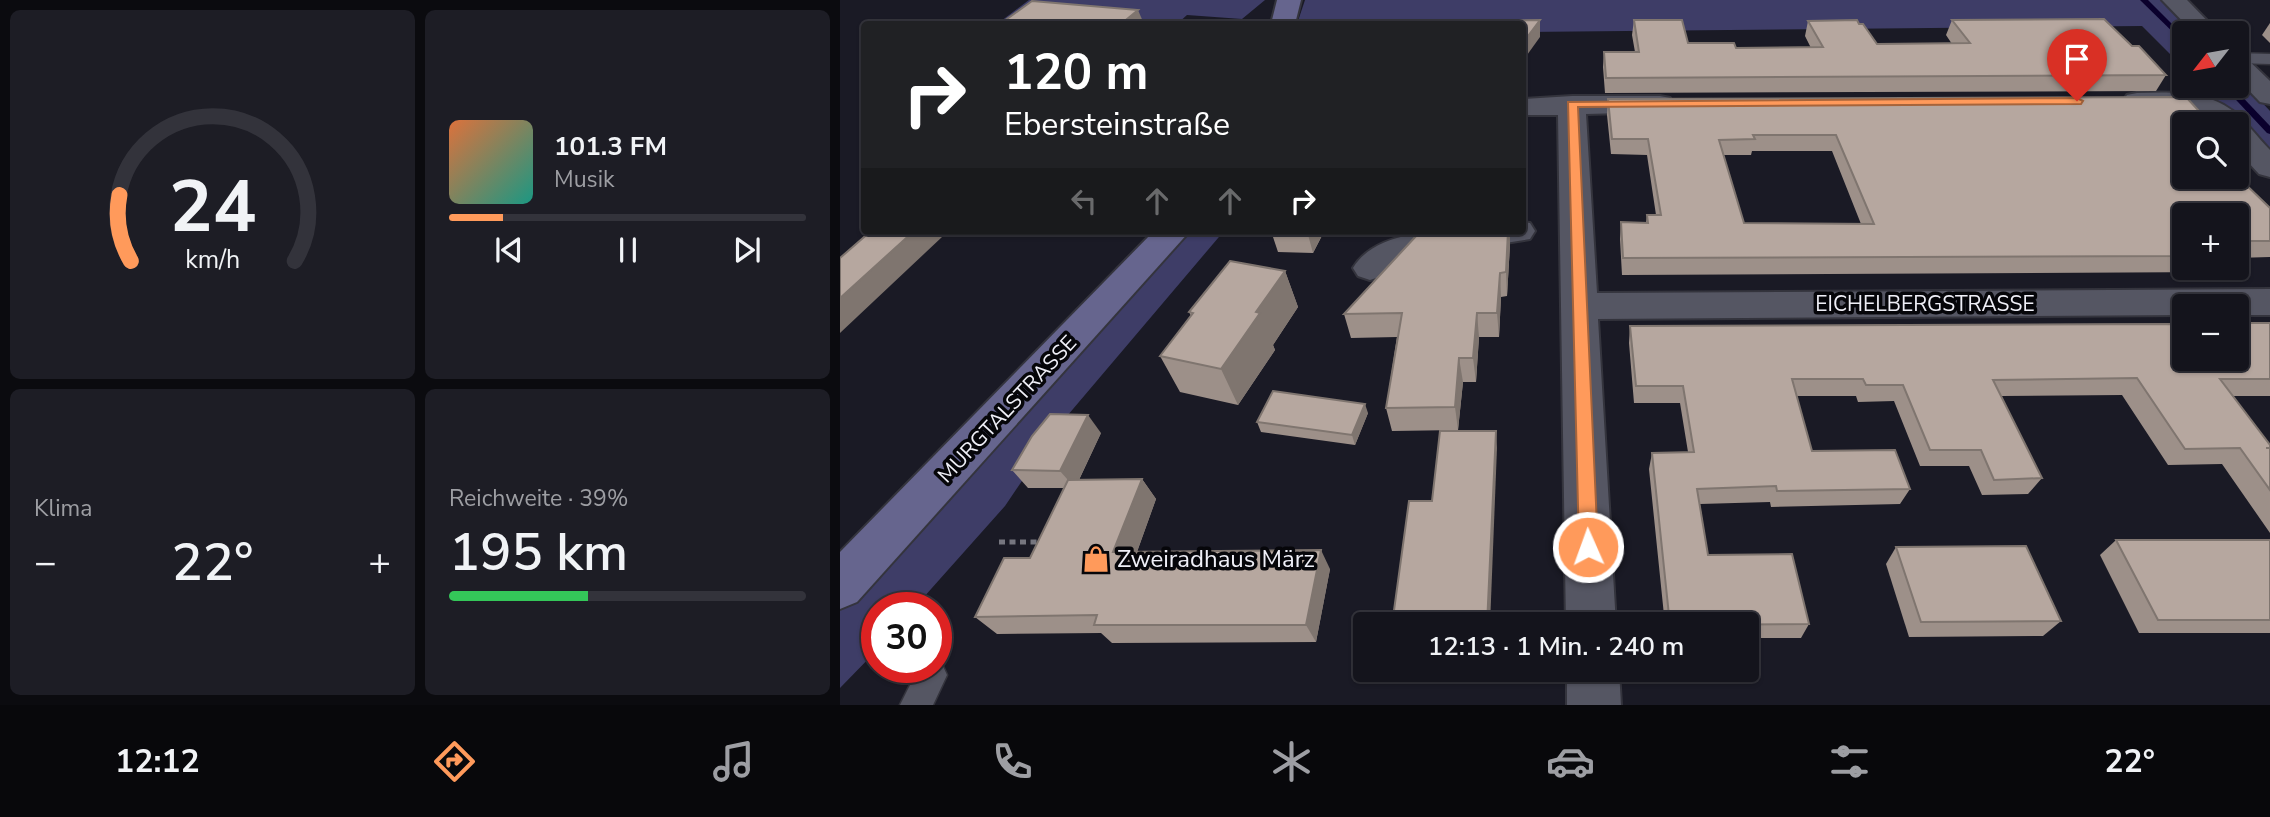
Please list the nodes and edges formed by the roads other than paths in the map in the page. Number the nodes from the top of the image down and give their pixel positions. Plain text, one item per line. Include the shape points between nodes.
1 (1289, 0) edge
2 (2174, 0) edge
3 (1284, 21) edge
4 (2195, 21) edge
5 (2270, 59) edge
6 (2249, 60) edge
7 (2249, 74) edge
8 (2270, 96) edge
9 (2105, 101) edge
10 (1684, 103) edge
11 (1572, 104) junction
12 (1526, 107) edge
13 (2217, 112) edge
14 (2249, 145) edge
15 (2270, 168) edge
16 (1576, 222) junction
17 (1526, 230) edge
18 (1169, 235) edge
19 (1492, 235) edge
20 (1370, 268) dead end
21 (2270, 302) edge
22 (1579, 306) junction
23 (840, 586) edge
24 (1591, 612) edge
25 (1593, 682) edge
26 (927, 683) edge
27 (916, 705) edge
28 (1594, 705) edge

1 - 3 main road
2 - 4 street
5 - 6 lane
7 - 8 street
9 - 13 street via 2190,102
10 - 11 street
11 - 12 street
11 - 16 street
14 - 15 street
16 - 17 street
16 - 22 street
18 - 23 main road, MURGTALSTRASSE
19 - 20 street via 1401,248
21 - 22 street, EICHELBERGSTRASSE
22 - 24 street
25 - 28 street
26 - 27 lane

